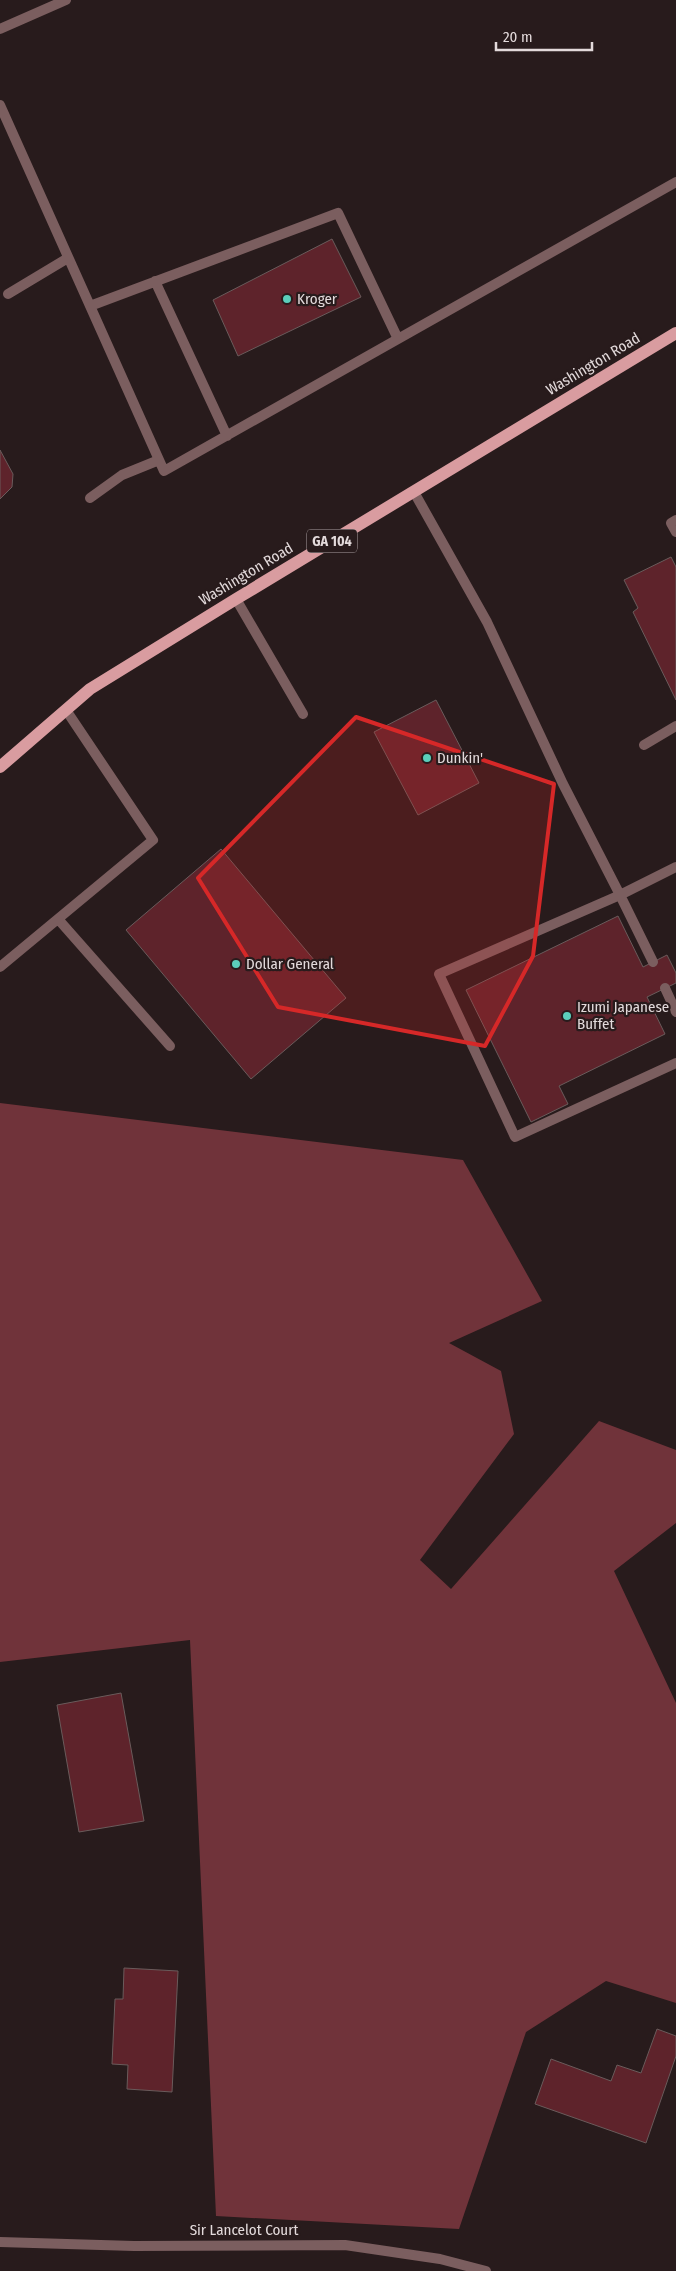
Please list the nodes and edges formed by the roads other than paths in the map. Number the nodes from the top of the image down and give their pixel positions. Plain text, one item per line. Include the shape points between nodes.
1 (66, 0) edge
2 (0, 29) edge
3 (0, 105) edge
4 (676, 182) edge
5 (68, 258) junction
6 (155, 281) junction
7 (8, 294) dead end
8 (90, 306) junction
9 (676, 333) edge
10 (398, 339) junction
11 (226, 436) junction
12 (159, 460) junction
13 (414, 492) junction
14 (90, 498) dead end
15 (673, 521) edge
16 (676, 532) edge
17 (236, 599) junction
18 (66, 710) junction
19 (303, 714) dead end
20 (676, 727) edge
21 (644, 745) dead end
22 (0, 767) edge
23 (676, 867) edge
24 (620, 895) junction
25 (58, 919) junction
26 (653, 962) dead end
27 (0, 967) edge
28 (665, 988) dead end
29 (676, 1012) edge
30 (170, 1046) dead end
31 (676, 1063) edge
32 (0, 2242) edge
33 (486, 2271) edge

1 - 2 street
3 - 5 street
4 - 10 street
5 - 7 street
5 - 8 street
6 - 8 street
6 - 10 street via 338,213
6 - 11 street
8 - 12 street
9 - 13 main road, Washington Road / GA 104
10 - 11 street
11 - 12 street via 164,472
12 - 14 street via 122,475
13 - 17 main road, Washington Road / GA 104
13 - 24 street via 487,622 563,784
15 - 16 street
17 - 18 main road, Washington Road / GA 104 via 90,689
17 - 19 street
18 - 22 main road, Washington Road / GA 104
18 - 25 street via 153,840
20 - 21 street
23 - 24 street
24 - 26 street
24 - 31 street via 439,974 515,1137
25 - 27 street
25 - 30 street
28 - 29 street
32 - 33 street, Sir Lancelot Court via 134,2246 345,2244 440,2259

